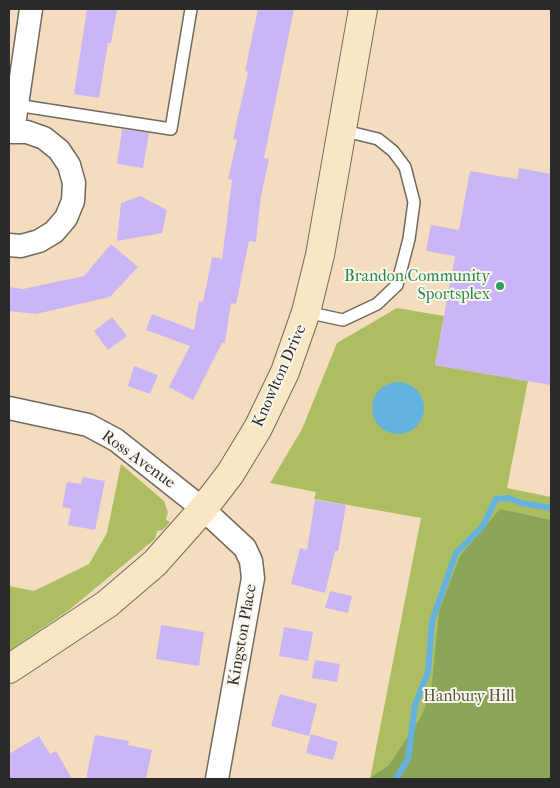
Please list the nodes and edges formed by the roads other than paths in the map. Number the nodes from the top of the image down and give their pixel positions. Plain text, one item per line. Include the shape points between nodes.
1 (31, 9) edge
2 (191, 9) edge
3 (363, 9) edge
4 (16, 105) junction
5 (341, 130) junction
6 (11, 132) edge
7 (9, 245) edge
8 (306, 312) junction
9 (9, 408) edge
10 (203, 509) junction
11 (9, 669) edge
12 (217, 779) edge

1 - 4 street
2 - 4 lane via 170,129
3 - 5 street, Knowlton Drive
4 - 6 street
5 - 8 street, Knowlton Drive via 320,255
5 - 8 lane via 378,139 393,150 405,167 414,202 409,239 400,279 377,304 343,320
6 - 7 street via 27,132 44,138 59,150 69,165 74,183 73,201 66,218 54,232 39,241 21,246
8 - 10 street, Knowlton Drive via 285,372 258,428 230,474
9 - 10 street, Ross Avenue via 88,425 116,440
10 - 11 street, Knowlton Drive via 155,563 107,604
10 - 12 street, Kingston Place via 245,548 253,571

